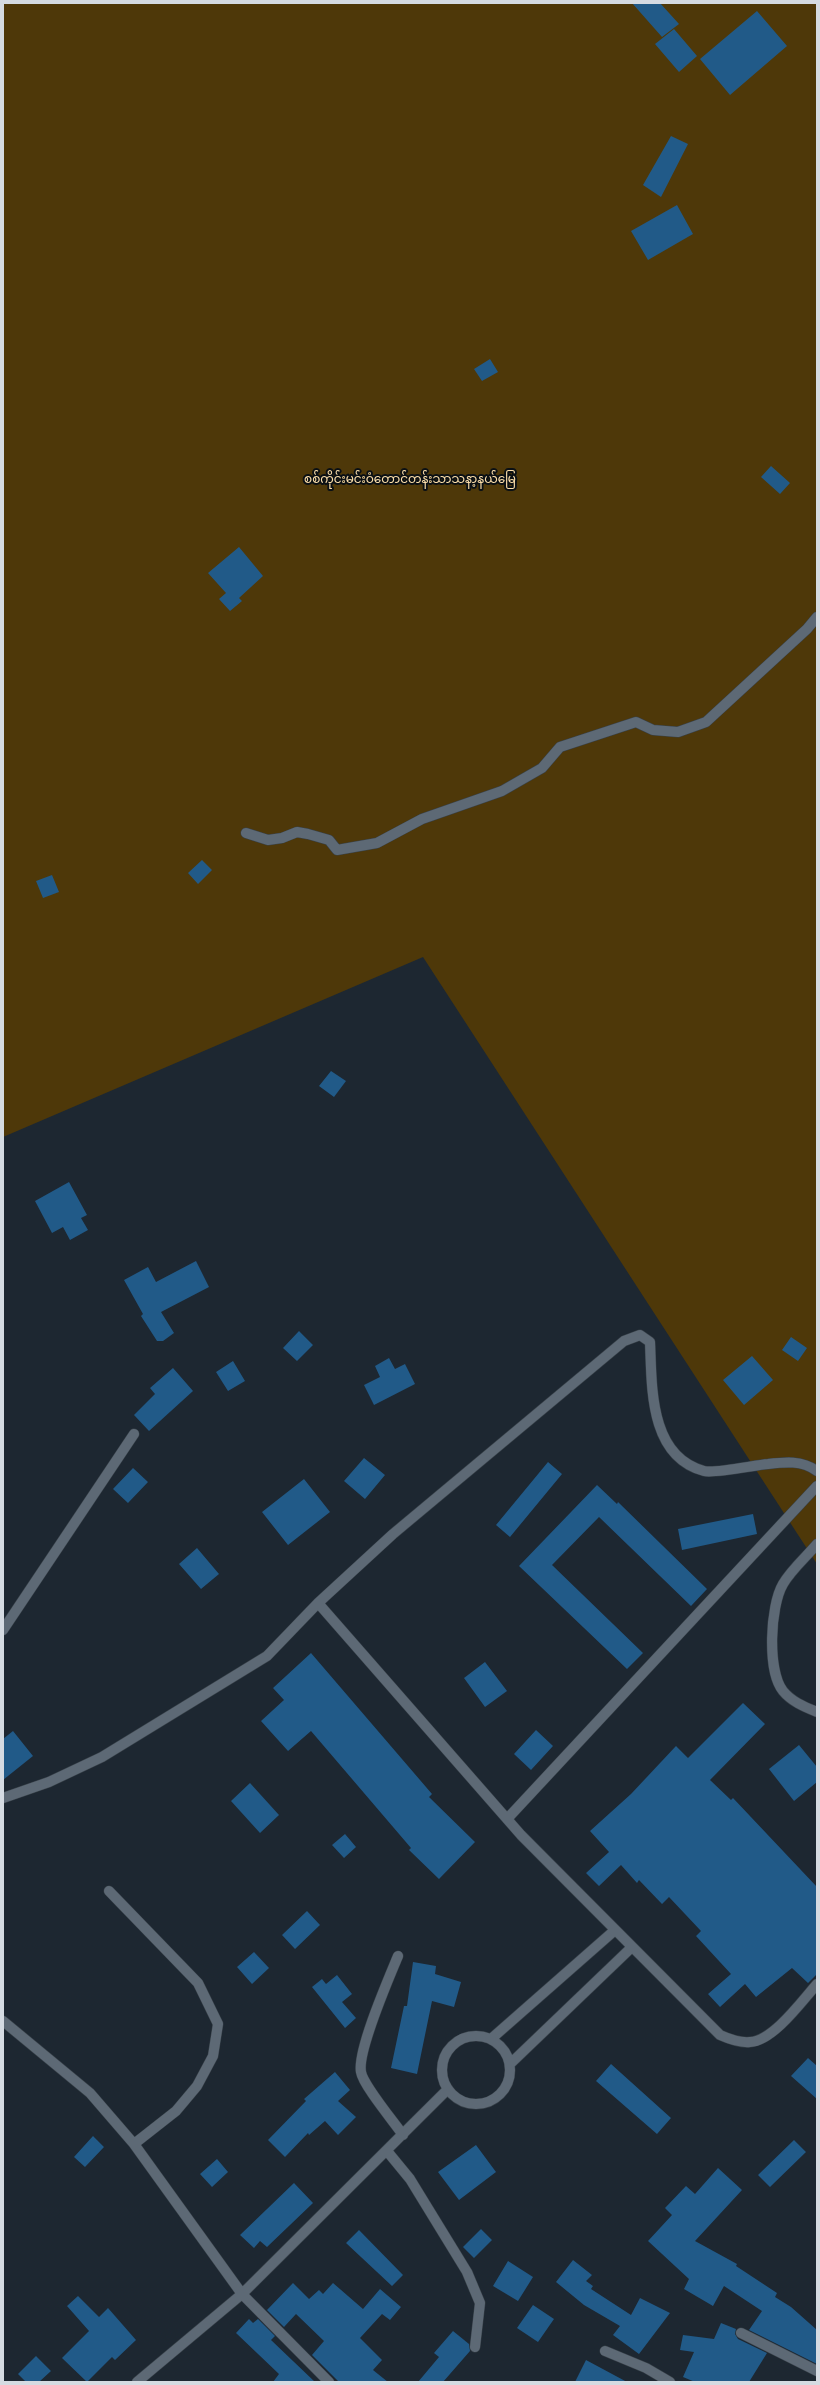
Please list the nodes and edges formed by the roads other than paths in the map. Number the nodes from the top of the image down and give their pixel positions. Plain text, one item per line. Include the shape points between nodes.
1 (817, 617) edge
2 (246, 833) dead end
3 (134, 1434) dead end
4 (817, 1471) edge
5 (817, 1486) edge
6 (817, 1544) edge
7 (318, 1603) junction
8 (3, 1630) edge
9 (817, 1712) edge
10 (3, 1798) edge
11 (507, 1819) junction
12 (109, 1892) dead end
13 (615, 1930) junction
14 (632, 1947) junction
15 (398, 1956) dead end
16 (817, 1984) edge
17 (3, 2021) edge
18 (491, 2039) junction
19 (510, 2064) junction
20 (448, 2089) junction
21 (403, 2135) junction
22 (134, 2144) junction
23 (387, 2152) junction
24 (242, 2294) junction
25 (741, 2333) dead end
26 (475, 2347) dead end
27 (605, 2352) dead end
28 (817, 2371) edge
29 (137, 2382) edge
30 (328, 2382) edge
31 (670, 2382) edge

1 - 2 street via 706,722 678,732 653,730 636,722 560,747 542,768 502,791 422,819 377,843 337,850 329,840 308,834 297,832 268,840
3 - 8 street
4 - 7 street via 789,1461 705,1472 679,1459 659,1427 654,1410 650,1342 640,1335 624,1341 393,1534
5 - 11 street
6 - 9 street via 783,1584 774,1608 772,1634 774,1670 783,1691 797,1704
7 - 10 street via 267,1656 78,1770
7 - 11 street
11 - 13 street
12 - 22 street via 198,1983 218,2024 213,2056 197,2086 176,2111
13 - 14 street
13 - 18 street
14 - 16 street via 720,2036 732,2040 751,2042 773,2032
14 - 19 street
15 - 21 street via 365,2042 361,2072
17 - 22 street via 90,2093
18 - 19 street via 504,2049
18 - 20 street via 477,2036 462,2039 450,2048 443,2061 443,2076
19 - 20 street via 509,2079 502,2092 489,2102 474,2104 460,2100
20 - 21 street
21 - 23 street
22 - 24 street
23 - 24 street
23 - 26 street via 410,2179 467,2272 480,2304
24 - 29 street
24 - 30 street
25 - 28 street
27 - 31 street via 646,2368

